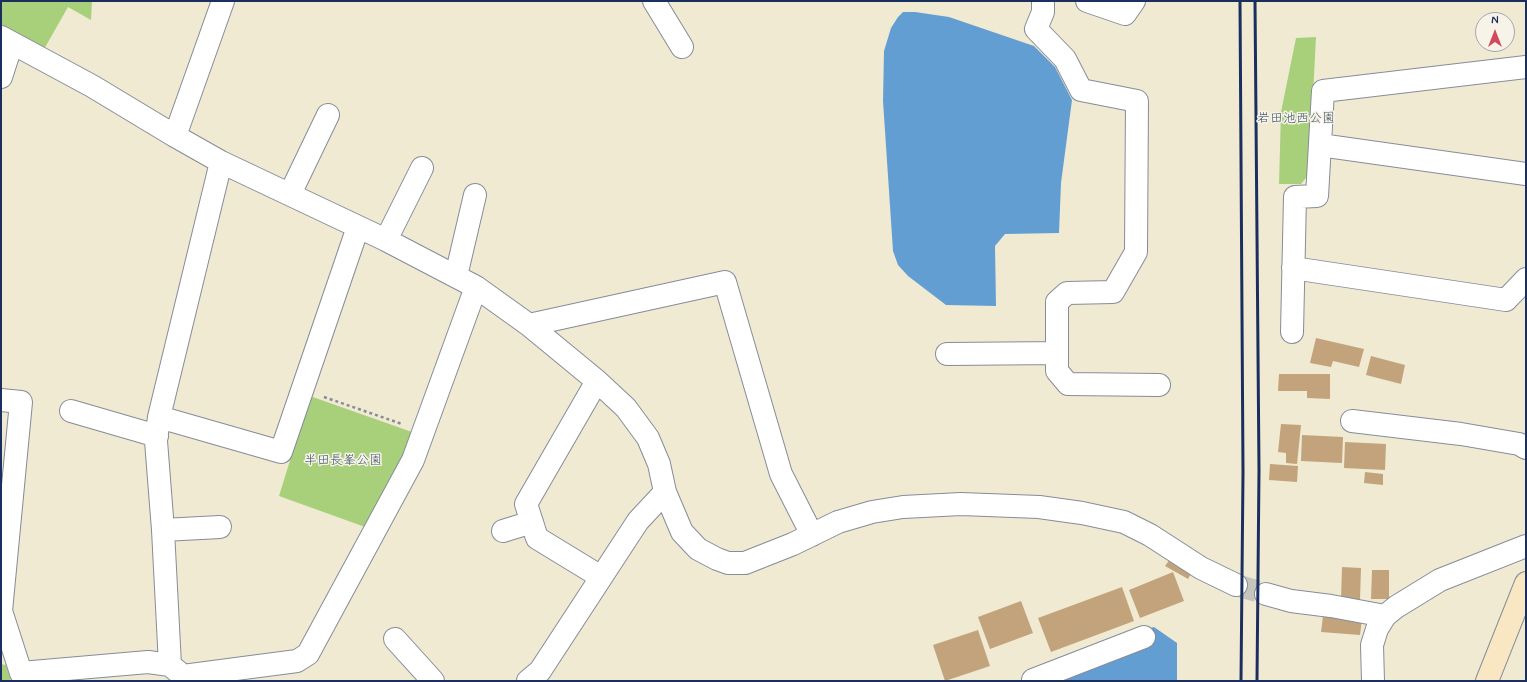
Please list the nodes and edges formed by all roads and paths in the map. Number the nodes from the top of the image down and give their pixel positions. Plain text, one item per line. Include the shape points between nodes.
1 (223, 1) edge
2 (654, 1) edge
3 (1043, 1) edge
4 (1087, 1) edge
5 (1134, 1) edge
6 (7, 40) edge
7 (682, 47) dead end
8 (1526, 67) edge
9 (1, 78) edge
10 (328, 116) dead end
11 (175, 136) junction
12 (1320, 145) junction
13 (221, 162) junction
14 (422, 168) dead end
15 (1526, 174) edge
16 (290, 194) junction
17 (475, 195) dead end
18 (358, 226) junction
19 (386, 240) junction
20 (1294, 268) junction
21 (456, 276) junction
22 (1526, 279) edge
23 (476, 287) junction
24 (529, 325) junction
25 (1292, 332) dead end
26 (1056, 353) junction
27 (947, 354) dead end
28 (597, 381) junction
29 (1159, 384) dead end
30 (302, 390) junction
31 (1, 400) edge
32 (71, 411) dead end
33 (1352, 420) dead end
34 (158, 426) junction
35 (424, 431) junction
36 (1526, 448) edge
37 (665, 492) junction
38 (532, 522) junction
39 (220, 527) dead end
40 (163, 530) junction
41 (503, 531) dead end
42 (812, 535) junction
43 (1526, 546) edge
44 (602, 577) junction
45 (1526, 583) edge
46 (1236, 585) tunnel mouth
47 (1266, 594) tunnel mouth
48 (1386, 616) junction
49 (1144, 636) dead end
50 (395, 639) dead end
51 (161, 670) edge
52 (433, 681) edge
53 (528, 681) edge
54 (1034, 681) edge
55 (1373, 681) edge
56 (1487, 681) edge

1 - 11 street
2 - 7 street
3 - 26 street via 1043,12 1036,30 1065,59 1081,90 1137,102 1136,252 1113,292 1067,293 1057,302
4 - 5 street via 1125,14
6 - 9 street
6 - 11 street via 92,86
8 - 12 street via 1323,91
10 - 16 street
11 - 13 street
12 - 15 street
12 - 20 street via 1317,196 1295,197
13 - 16 street
13 - 34 street
14 - 19 street
16 - 18 street
17 - 21 street
18 - 19 street
18 - 30 street
19 - 21 street
20 - 22 street via 1506,300
20 - 25 street
21 - 23 street
23 - 24 street
23 - 35 street
24 - 28 street
24 - 42 street via 725,282 780,474
26 - 27 street
26 - 29 street via 1056,371 1068,384
28 - 37 street via 626,408 648,438 659,464
28 - 38 street via 526,504
30 - 34 street via 281,452
30 - 35 path
31 - 51 street via 21,402 1,611 21,673 148,662
32 - 34 street
33 - 36 street via 1461,434 1519,444
34 - 40 street
35 - 51 street via 413,460 308,654 297,661 183,676
37 - 42 street via 682,532 689,541 706,554 728,563 746,563
37 - 44 street via 638,521
38 - 41 street
38 - 44 street via 537,538
39 - 40 street
40 - 51 street
42 - 46 street via 838,522 872,512 903,507 961,504 1039,506 1124,522 1150,535 1201,568
43 - 48 street via 1440,580
44 - 53 street via 540,671
45 - 56 main road
47 - 48 street via 1291,601
48 - 55 street via 1377,629 1372,645
49 - 54 street
50 - 52 street

